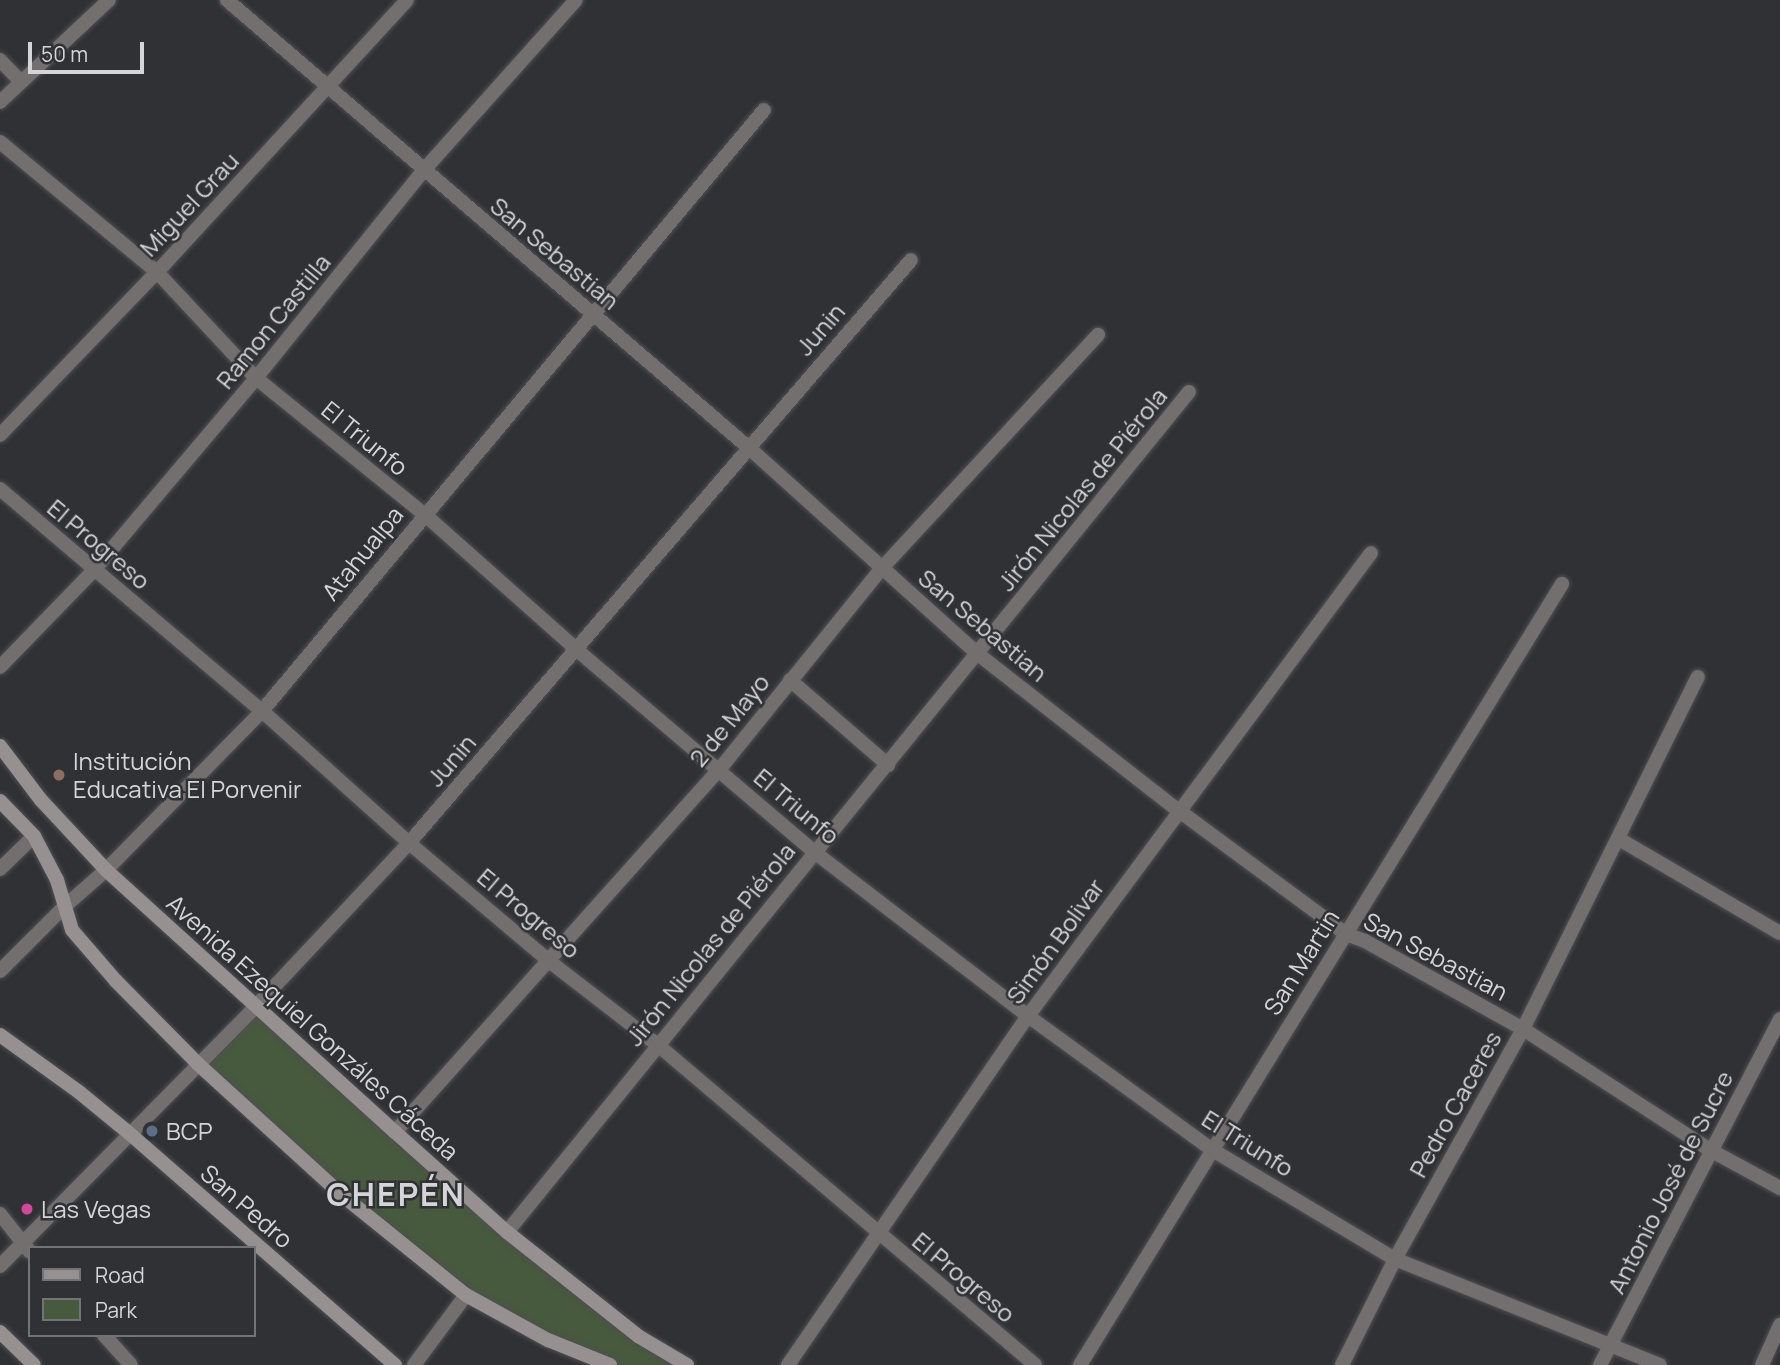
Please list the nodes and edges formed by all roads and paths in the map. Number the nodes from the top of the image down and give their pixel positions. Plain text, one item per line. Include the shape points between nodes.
1 (109, 0) edge
2 (227, 0) edge
3 (407, 0) edge
4 (576, 0) edge
5 (0, 60) edge
6 (21, 82) junction
7 (329, 85) junction
8 (0, 102) edge
9 (764, 110) dead end
10 (0, 142) edge
11 (423, 171) junction
12 (911, 260) dead end
13 (157, 272) junction
14 (593, 313) junction
15 (1098, 335) dead end
16 (256, 379) junction
17 (1189, 392) dead end
18 (0, 436) edge
19 (748, 447) junction
20 (0, 489) edge
21 (424, 514) junction
22 (1371, 553) dead end
23 (882, 568) junction
24 (94, 570) junction
25 (1562, 584) dead end
26 (577, 650) junction
27 (978, 654) junction
28 (0, 667) edge
29 (1698, 677) dead end
30 (790, 680) junction
31 (262, 710) junction
32 (0, 746) edge
33 (888, 765) junction
34 (719, 770) junction
35 (0, 801) edge
36 (1178, 810) junction
37 (34, 836) junction
38 (1619, 839) junction
39 (409, 842) junction
40 (813, 851) junction
41 (0, 869) edge
42 (107, 870) junction
43 (64, 907) junction
44 (1780, 933) edge
45 (1346, 934) junction
46 (549, 961) junction
47 (0, 971) edge
48 (256, 1006) junction
49 (1028, 1016) junction
50 (1780, 1019) edge
51 (1522, 1029) junction
52 (0, 1035) edge
53 (659, 1046) junction
54 (198, 1064) junction
55 (395, 1132) junction
56 (129, 1133) junction
57 (1211, 1149) junction
58 (1710, 1150) junction
59 (1780, 1188) edge
60 (0, 1214) edge
61 (507, 1232) junction
62 (877, 1234) junction
63 (26, 1248) edge
64 (1395, 1259) junction
65 (0, 1266) edge
66 (466, 1294) junction
67 (1780, 1325) edge
68 (0, 1332) edge
69 (106, 1337) edge
70 (1612, 1344) junction
71 (34, 1365) edge
72 (131, 1365) edge
73 (395, 1365) edge
74 (414, 1365) edge
75 (610, 1365) edge
76 (687, 1365) edge
77 (788, 1365) edge
78 (1035, 1365) edge
79 (1080, 1365) edge
80 (1342, 1365) edge
81 (1600, 1365) edge
82 (1660, 1365) edge
83 (1762, 1365) edge

1 - 6 street
2 - 7 street, San Sebastian
3 - 7 street, Miguel Grau
4 - 11 street, Ramon Castilla
5 - 6 street
6 - 8 street
7 - 11 street, San Sebastian
7 - 13 street, Miguel Grau
9 - 14 street, Atahualpa
10 - 13 street, El Triunfo
11 - 14 street, San Sebastian
11 - 16 street, Ramon Castilla
12 - 19 street, Junin
13 - 16 street, El Triunfo
13 - 18 street, Miguel Grau
14 - 19 street, San Sebastian
14 - 21 street, Atahualpa
15 - 23 street, 2 de Mayo
16 - 21 street, El Triunfo
16 - 24 street, Ramon Castilla
17 - 27 street, Jirón Nicolas de Piérola
19 - 23 street, San Sebastian
19 - 26 street, Junin
20 - 24 street, El Progreso
21 - 26 street, El Triunfo
21 - 31 street, Atahualpa
22 - 36 street, Simón Bolivar
23 - 27 street, San Sebastian
23 - 30 street, 2 de Mayo
24 - 28 street, Ramon Castilla
24 - 31 street, El Progreso
25 - 45 street, San Martin
26 - 34 street, El Triunfo
26 - 39 street, Junin
27 - 33 street, Jirón Nicolas de Piérola
27 - 36 street, San Sebastian
29 - 38 street, Pedro Caceres
30 - 33 street
30 - 34 street, 2 de Mayo
31 - 39 street, El Progreso
31 - 42 street, Atahualpa
32 - 42 main road, Avenida Ezequiel Gonzáles Cáceda via 41,800
33 - 40 street, Jirón Nicolas de Piérola
34 - 40 street, El Triunfo
34 - 46 street, 2 de Mayo
35 - 37 main road
36 - 45 street, San Sebastian
36 - 49 street, Simón Bolivar
37 - 41 street
37 - 43 main road via 58,880
38 - 44 street
38 - 51 street, Pedro Caceres
39 - 46 street, El Progreso
39 - 48 street, Junin
40 - 49 street, El Triunfo
40 - 53 street, Jirón Nicolas de Piérola
42 - 43 street, Atahualpa
42 - 48 main road, Avenida Ezequiel Gonzáles Cáceda
43 - 47 street, Atahualpa
43 - 54 main road via 72,930
45 - 51 street, San Sebastian
45 - 57 street, San Martin
46 - 53 street, El Progreso
46 - 55 street, 2 de Mayo
48 - 54 street, Junin
48 - 55 main road, Avenida Ezequiel Gonzáles Cáceda
49 - 57 street, El Triunfo
49 - 62 street, Simón Bolivar
50 - 58 street, Antonio José de Sucre
51 - 58 street, San Sebastian
51 - 64 street, Pedro Caceres
52 - 56 main road, San Pedro
53 - 61 street, Jirón Nicolas de Piérola
53 - 62 street, El Progreso
54 - 56 street, Junin
54 - 66 main road via 342,1195
55 - 61 main road, Avenida Ezequiel Gonzáles Cáceda
56 - 63 street, Junin
56 - 73 main road, San Pedro
57 - 64 street, El Triunfo
57 - 79 street, San Martin
58 - 59 street, San Sebastian
58 - 70 street, Antonio José de Sucre
60 - 63 street
61 - 76 main road, Avenida Ezequiel Gonzáles Cáceda via 638,1336
62 - 77 street, Simón Bolivar
62 - 78 street, El Progreso
63 - 65 street, Junin
64 - 70 street, El Triunfo
64 - 80 street, Pedro Caceres
66 - 74 street
66 - 75 main road via 548,1340
67 - 83 street
68 - 71 main road
69 - 72 street
70 - 81 street, Antonio José de Sucre
70 - 82 street, El Triunfo

